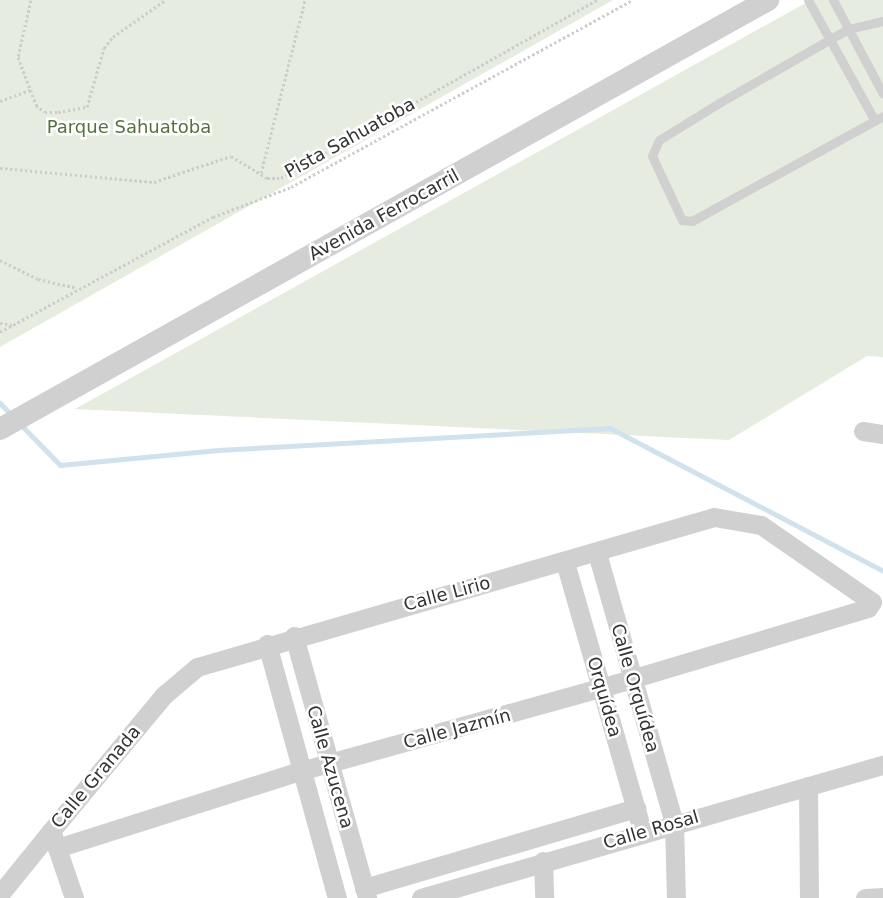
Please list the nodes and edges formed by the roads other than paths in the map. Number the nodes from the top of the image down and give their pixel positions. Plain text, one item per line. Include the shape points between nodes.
1 (768, 0) edge
2 (808, 0) edge
3 (832, 0) edge
4 (883, 21) edge
5 (848, 29) junction
6 (830, 39) junction
7 (883, 94) edge
8 (879, 118) edge
9 (0, 429) edge
10 (863, 431) dead end
11 (883, 434) edge
12 (596, 553) junction
13 (564, 562) junction
14 (872, 604) joint
15 (294, 636) junction
16 (267, 644) junction
17 (197, 667) joint
18 (632, 679) junction
19 (602, 689) junction
20 (329, 764) junction
21 (883, 765) edge
22 (303, 770) junction
23 (808, 786) junction
24 (636, 808) junction
25 (674, 823) junction
26 (643, 832) junction
27 (54, 840) junction
28 (543, 861) junction
29 (365, 893) edge
30 (0, 894) edge
31 (883, 897) edge
32 (74, 898) edge
33 (336, 898) edge
34 (421, 898) edge
35 (544, 898) edge
36 (676, 898) edge
37 (808, 898) edge
38 (865, 898) edge

1 - 9 street, Avenida Ferrocarril
2 - 6 lane
3 - 5 lane
4 - 5 lane
5 - 6 lane
5 - 7 lane
6 - 8 lane
6 - 8 lane via 659,140 652,156 682,220 692,222
10 - 11 street
12 - 13 street, Calle Lirio
12 - 14 street, Calle Lirio via 697,520 732,518 761,525
12 - 18 street, Calle Orquídea
13 - 15 street, Calle Lirio
13 - 19 street, Orquídea
14 - 18 street, Calle Jazmín
15 - 16 street, Calle Lirio
15 - 20 street, Calle Azucena
16 - 17 street, Calle Lirio
16 - 22 street, Calle Azucena
17 - 27 street, Calle Granada via 164,695
18 - 19 street, Calle Jazmín
18 - 25 street, Calle Orquídea
19 - 20 street, Calle Jazmín
19 - 24 street, Orquídea
20 - 22 street, Calle Jazmín
20 - 29 street, Calle Azucena
21 - 23 street, Calle Rosal
22 - 27 street, Calle Jazmín
22 - 33 street, Calle Azucena
23 - 25 street, Calle Rosal
23 - 37 street
24 - 26 street, Orquídea
24 - 29 street, Calle Rosal
25 - 26 street, Calle Rosal
25 - 36 street, Calle Orquídea
26 - 28 street, Calle Rosal
27 - 30 street, Calle Granada
27 - 32 street
28 - 34 street, Calle Rosal
28 - 35 street
31 - 38 street

